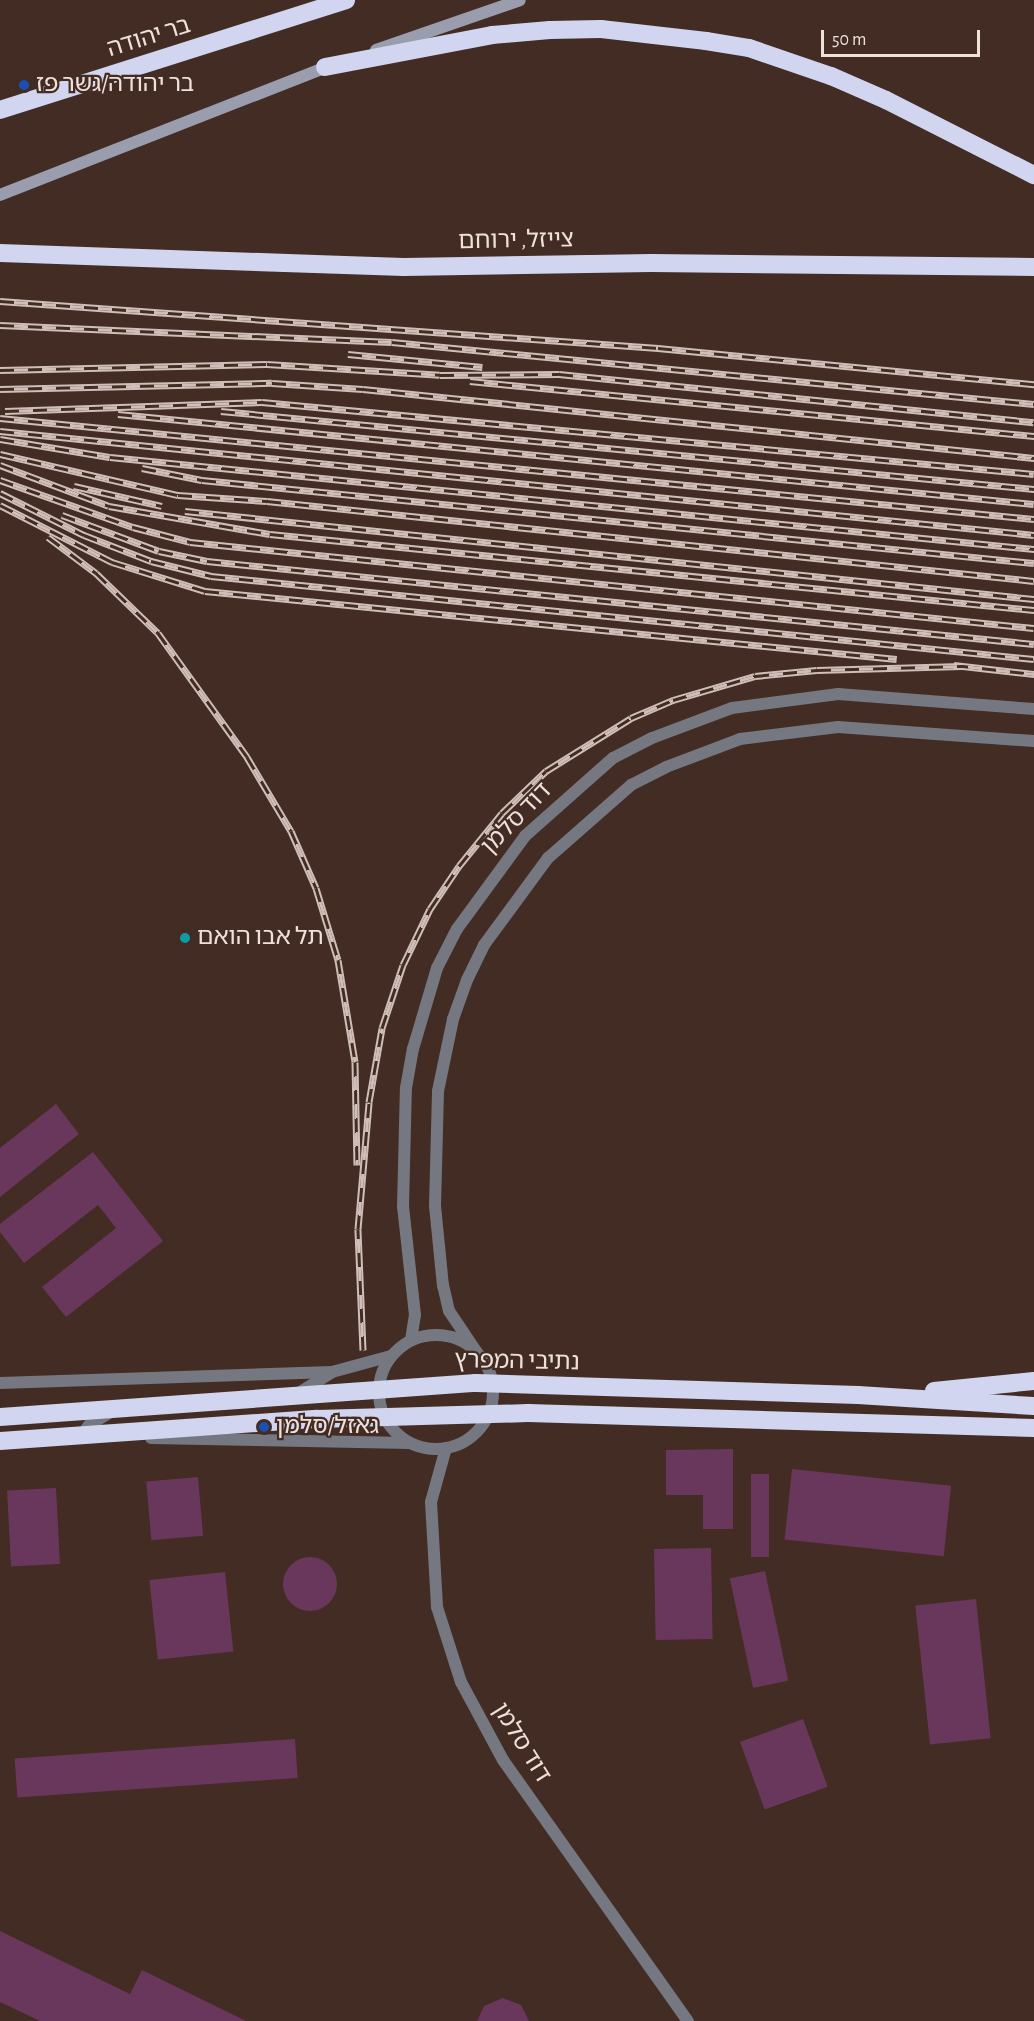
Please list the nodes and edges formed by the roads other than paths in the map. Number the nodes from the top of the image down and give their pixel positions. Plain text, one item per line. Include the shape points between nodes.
1 (346, 0) edge
2 (520, 0) edge
3 (324, 67) junction
4 (0, 110) edge
5 (1034, 175) edge
6 (0, 195) edge
7 (0, 253) edge
8 (1034, 267) edge
9 (1034, 709) edge
10 (1034, 741) edge
11 (411, 1340) junction
12 (476, 1351) junction
13 (391, 1356) junction
14 (332, 1372) junction
15 (1034, 1381) edge
16 (0, 1383) edge
17 (858, 1395) junction
18 (1034, 1406) edge
19 (0, 1417) edge
20 (1034, 1428) edge
21 (80, 1437) junction
22 (0, 1442) edge
23 (409, 1443) junction
24 (446, 1448) junction
25 (688, 2021) edge

1 - 4 highway, בר יהודה
2 - 3 street
3 - 5 highway via 492,35 550,30 601,29 706,41 749,48 831,76
3 - 6 street
7 - 8 highway, צייזל, ירוחם via 404,267 651,263
9 - 11 street, דוד סלמן via 838,694 732,708 652,738 613,758 525,836 457,929 437,968 413,1049 406,1088 404,1207 415,1315
10 - 12 street, דוד סלמן via 838,727 740,740 666,767 631,785 548,858 484,945 467,980 453,1019 438,1091 435,1206 442,1286 449,1311
11 - 12 street via 446,1335
11 - 13 street
12 - 24 street via 492,1382 490,1408 477,1431
13 - 14 street
13 - 23 street via 383,1370 380,1404 385,1420
14 - 16 street
14 - 21 street via 300,1393 264,1405 111,1412 89,1425
15 - 17 highway
17 - 18 highway, נתיבי המפרץ
17 - 19 highway, נתיבי המפרץ via 476,1383
20 - 22 highway via 528,1413 316,1419
21 - 22 street
21 - 23 street
23 - 24 street
24 - 25 street, דוד סלמן via 431,1502 437,1607 461,1682 503,1760

